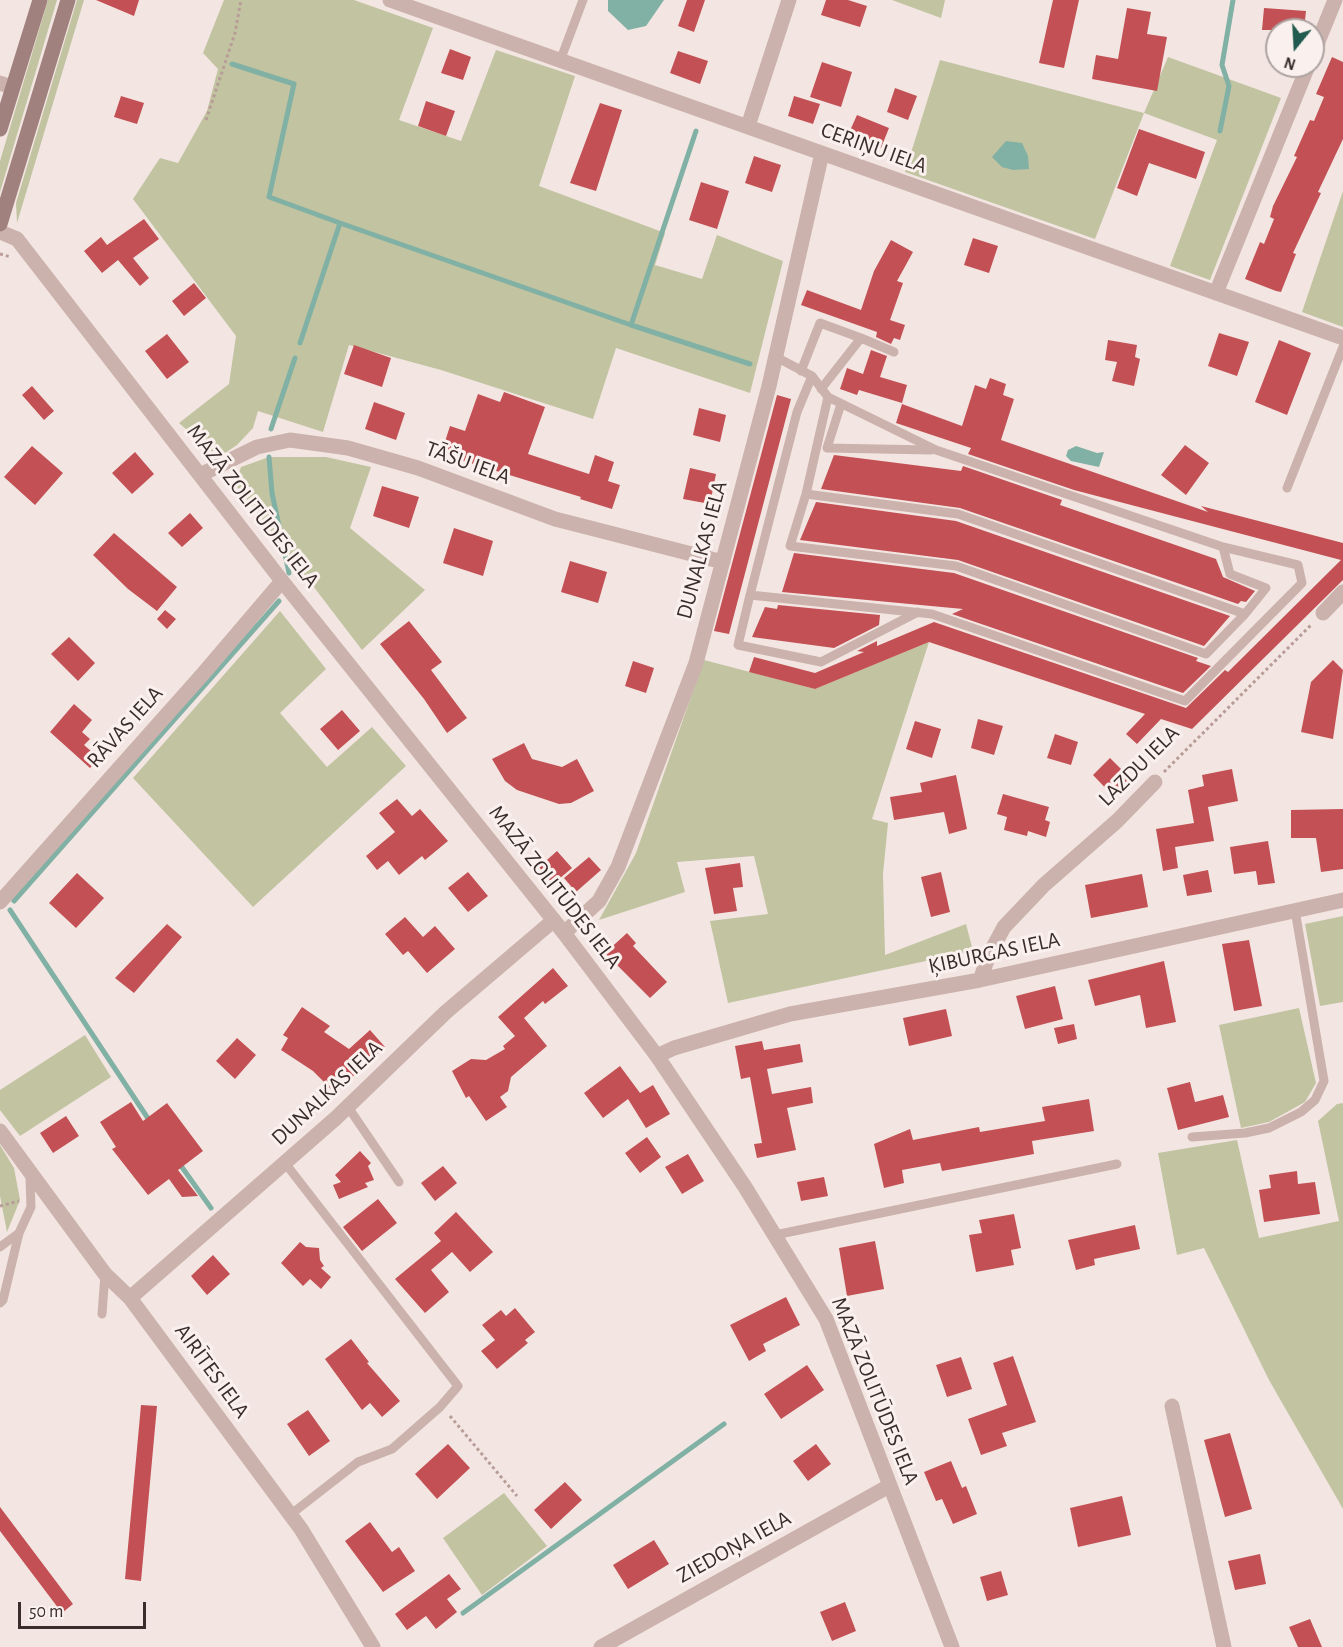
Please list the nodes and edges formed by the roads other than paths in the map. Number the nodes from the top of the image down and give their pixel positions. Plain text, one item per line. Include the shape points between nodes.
1 (39, 0) edge
2 (68, 0) edge
3 (390, 0) edge
4 (583, 0) edge
5 (789, 0) edge
6 (1335, 0) edge
7 (1325, 25) edge
8 (560, 61) junction
9 (1303, 78) edge
10 (6, 85) edge
11 (748, 126) junction
12 (0, 129) edge
13 (822, 153) junction
14 (0, 224) edge
15 (0, 232) edge
16 (1216, 293) junction
17 (861, 338) junction
18 (1343, 338) edge
19 (1343, 347) edge
20 (894, 352) dead end
21 (776, 357) junction
22 (801, 371) junction
23 (812, 376) junction
24 (821, 389) junction
25 (828, 397) junction
26 (841, 404) junction
27 (936, 450) junction
28 (200, 475) junction
29 (1287, 488) dead end
30 (806, 494) junction
31 (1223, 548) junction
32 (723, 562) junction
33 (282, 581) junction
34 (1343, 592) edge
35 (750, 595) junction
36 (918, 612) junction
37 (1323, 613) road end
38 (1245, 614) junction
39 (1155, 782) road end
40 (1343, 900) edge
41 (0, 902) edge
42 (1295, 910) junction
43 (554, 920) junction
44 (564, 933) junction
45 (980, 980) junction
46 (657, 1056) junction
47 (348, 1107) junction
48 (0, 1131) edge
49 (1192, 1137) dead end
50 (285, 1163) junction
51 (1117, 1164) dead end
52 (30, 1171) junction
53 (399, 1182) dead end
54 (19, 1233) junction
55 (776, 1235) junction
56 (0, 1247) edge
57 (105, 1274) junction
58 (130, 1298) junction
59 (0, 1303) edge
60 (102, 1314) dead end
61 (1172, 1406) dead end
62 (889, 1486) junction
63 (290, 1515) junction
64 (373, 1647) edge
65 (601, 1647) edge
66 (952, 1647) edge
67 (1224, 1647) edge

1 - 10 main road
2 - 14 main road
3 - 8 street, CERIŅU IELA
4 - 8 lane
5 - 11 street
6 - 7 street
8 - 11 street, CERIŅU IELA
9 - 16 street
10 - 12 main road
11 - 13 street, CERIŅU IELA
13 - 16 street, CERIŅU IELA
13 - 21 street, DUNALKAS IELA
15 - 28 street, MAZĀ ZOLITŪDES IELA via 16,239
16 - 18 street, CERIŅU IELA
17 - 20 lane
17 - 22 lane via 819,323
17 - 24 lane
19 - 29 lane
21 - 22 lane
21 - 32 street, DUNALKAS IELA
22 - 23 lane
23 - 24 lane
23 - 35 lane via 797,412
24 - 25 lane
25 - 26 lane
25 - 30 lane
26 - 27 lane
26 - 27 lane via 827,448
27 - 31 lane
28 - 32 street, TĀŠU IELA via 257,447 290,440 348,448 418,468 555,519
28 - 33 street, MAZĀ ZOLITŪDES IELA
30 - 38 lane via 958,514
30 - 38 lane via 790,546 956,566 1206,654
31 - 36 lane via 1298,565 1302,583 1185,701
31 - 38 lane via 1230,574 1266,588
32 - 44 street, DUNALKAS IELA via 696,663 618,867 599,901
33 - 41 street, RĀVAS IELA
33 - 43 street, MAZĀ ZOLITŪDES IELA
34 - 37 street
35 - 36 lane
35 - 36 lane via 738,645 820,662
39 - 45 street, LAZDU IELA via 1004,927
40 - 42 street, ĶIBURGAS IELA
42 - 45 street, ĶIBURGAS IELA
42 - 49 lane via 1324,1081 1315,1100 1301,1112 1269,1128
43 - 44 street, MAZĀ ZOLITŪDES IELA
43 - 47 street, DUNALKAS IELA via 446,1012
44 - 46 street, MAZĀ ZOLITŪDES IELA
45 - 46 street, ĶIBURGAS IELA via 790,1014
46 - 55 street, MAZĀ ZOLITŪDES IELA
47 - 50 street, DUNALKAS IELA
47 - 53 lane
48 - 52 street, AIRĪTES IELA
50 - 58 street, DUNALKAS IELA
50 - 63 lane via 458,1386 392,1449 358,1462
51 - 55 lane
52 - 54 lane via 31,1208
52 - 57 street, AIRĪTES IELA
54 - 56 lane
54 - 59 lane
55 - 62 street, MAZĀ ZOLITŪDES IELA via 826,1320
57 - 58 street, AIRĪTES IELA
57 - 60 lane
58 - 63 street, AIRĪTES IELA
61 - 67 street
62 - 65 street, ZIEDOŅA IELA
62 - 66 street, MAZĀ ZOLITŪDES IELA
63 - 64 street, AIRĪTES IELA

